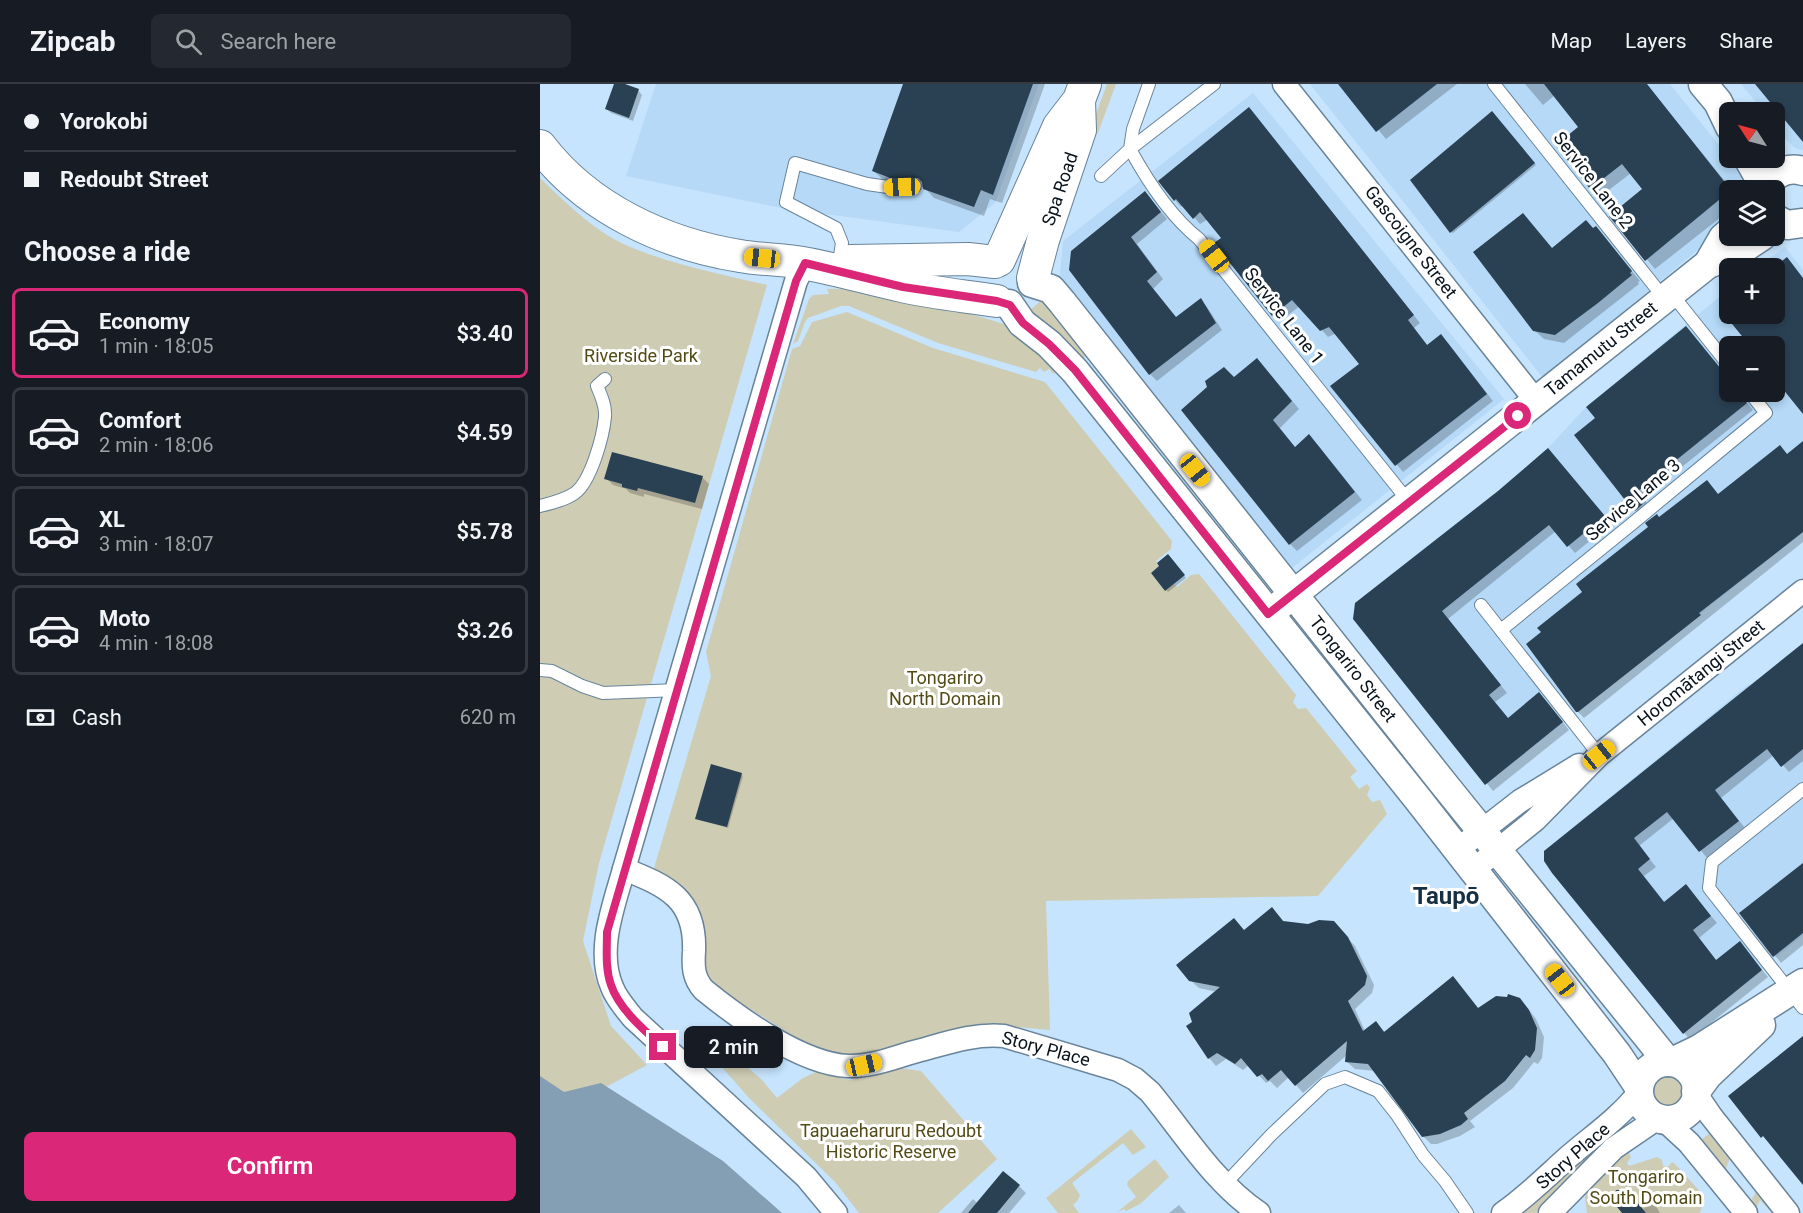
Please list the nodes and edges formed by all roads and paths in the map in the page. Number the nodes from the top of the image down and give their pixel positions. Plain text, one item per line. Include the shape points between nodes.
1 (1149, 84) edge
2 (1214, 84) edge
3 (1284, 84) edge
4 (1494, 84) edge
5 (1082, 92) edge
6 (540, 146) edge
7 (1130, 149) junction
8 (1789, 164) edge
9 (1101, 176) dead end
10 (1772, 180) edge
11 (915, 186) dead end
12 (1719, 245) edge
13 (1749, 246) edge
14 (997, 261) junction
15 (839, 262) junction
16 (805, 263) junction
17 (1708, 264) junction
18 (1033, 281) junction
19 (1667, 296) junction
20 (1003, 303) junction
21 (1719, 355) edge
22 (605, 379) dead end
23 (1536, 401) junction
24 (1758, 402) edge
25 (1410, 503) junction
26 (540, 506) edge
27 (1803, 591) edge
28 (1294, 594) junction
29 (1481, 605) dead end
30 (1268, 614) junction
31 (1501, 630) junction
32 (540, 670) edge
33 (678, 690) junction
34 (1599, 755) junction
35 (1803, 789) edge
36 (1490, 840) junction
37 (1466, 860) junction
38 (624, 869) junction
39 (1799, 994) edge
40 (1670, 1062) junction
41 (1639, 1090) junction
42 (1696, 1093) junction
43 (1661, 1119) junction
44 (1225, 1184) junction
45 (837, 1213) edge
46 (1259, 1213) edge
47 (1467, 1213) edge
48 (1503, 1213) edge
49 (1550, 1213) edge
50 (1746, 1213) edge
51 (1788, 1213) edge

1 - 7 lane via 1132,129
2 - 7 lane
3 - 23 street, Gascoigne Street
4 - 19 lane, Service Lane 2
5 - 14 main road, Spa Road via 1059,126
5 - 18 main road, Spa Road via 1080,130
6 - 16 main road via 575,183 643,228 679,243 711,250
7 - 9 lane
7 - 25 lane, Service Lane 1 via 1182,225 1200,239
8 - 10 street
11 - 15 lane via 867,184 795,163 786,202 836,228 842,243
12 - 17 street, Tamamutu Street
13 - 17 street, Tamamutu Street
14 - 15 main road
14 - 18 main road via 1016,258 1024,262
14 - 20 main road via 989,269 986,287
15 - 16 main road
16 - 20 main road via 903,287
16 - 33 street via 796,281
17 - 19 street, Tamamutu Street
18 - 20 main road via 1025,298 1017,303
18 - 28 street, Tongariro Street via 1052,289
19 - 21 lane
19 - 23 street, Tamamutu Street
20 - 30 street, Tongariro Street via 1075,370
22 - 26 lane via 597,386 605,416 592,470 575,493
23 - 25 street, Tamamutu Street
24 - 31 lane, Service Lane 3 via 1766,412
25 - 28 street, Tamamutu Street
27 - 34 street, Horomātangi Street
28 - 30 street, Tamamutu Street
28 - 36 street, Tongariro Street
29 - 31 lane
30 - 37 street, Tongariro Street
31 - 34 lane
32 - 33 lane via 552,671 603,693
33 - 38 street
34 - 36 street, Horomātangi Street via 1535,820
35 - 39 lane via 1712,862 1709,888
36 - 37 street, Horomātangi Street
36 - 40 street, Tongariro Street
37 - 41 street, Tongariro Street via 1617,1054
38 - 44 street, Story Place via 652,880 684,905 693,928 694,975 698,984 803,1055 834,1065 864,1065 985,1035 1004,1036 1096,1063 1142,1084
38 - 45 street via 607,932 606,963 616,995 648,1033 790,1161
39 - 40 street via 1755,1013 1699,1049
39 - 42 street via 1708,1075
40 - 41 street via 1649,1069
40 - 42 street via 1691,1074
41 - 43 street via 1647,1111
41 - 48 street, Story Place via 1613,1122
42 - 43 street via 1692,1107 1682,1116
42 - 51 street
43 - 49 street, Story Place via 1614,1148
43 - 50 street via 1689,1143
44 - 46 street, Story Place
44 - 47 lane via 1325,1084 1345,1077 1378,1091

